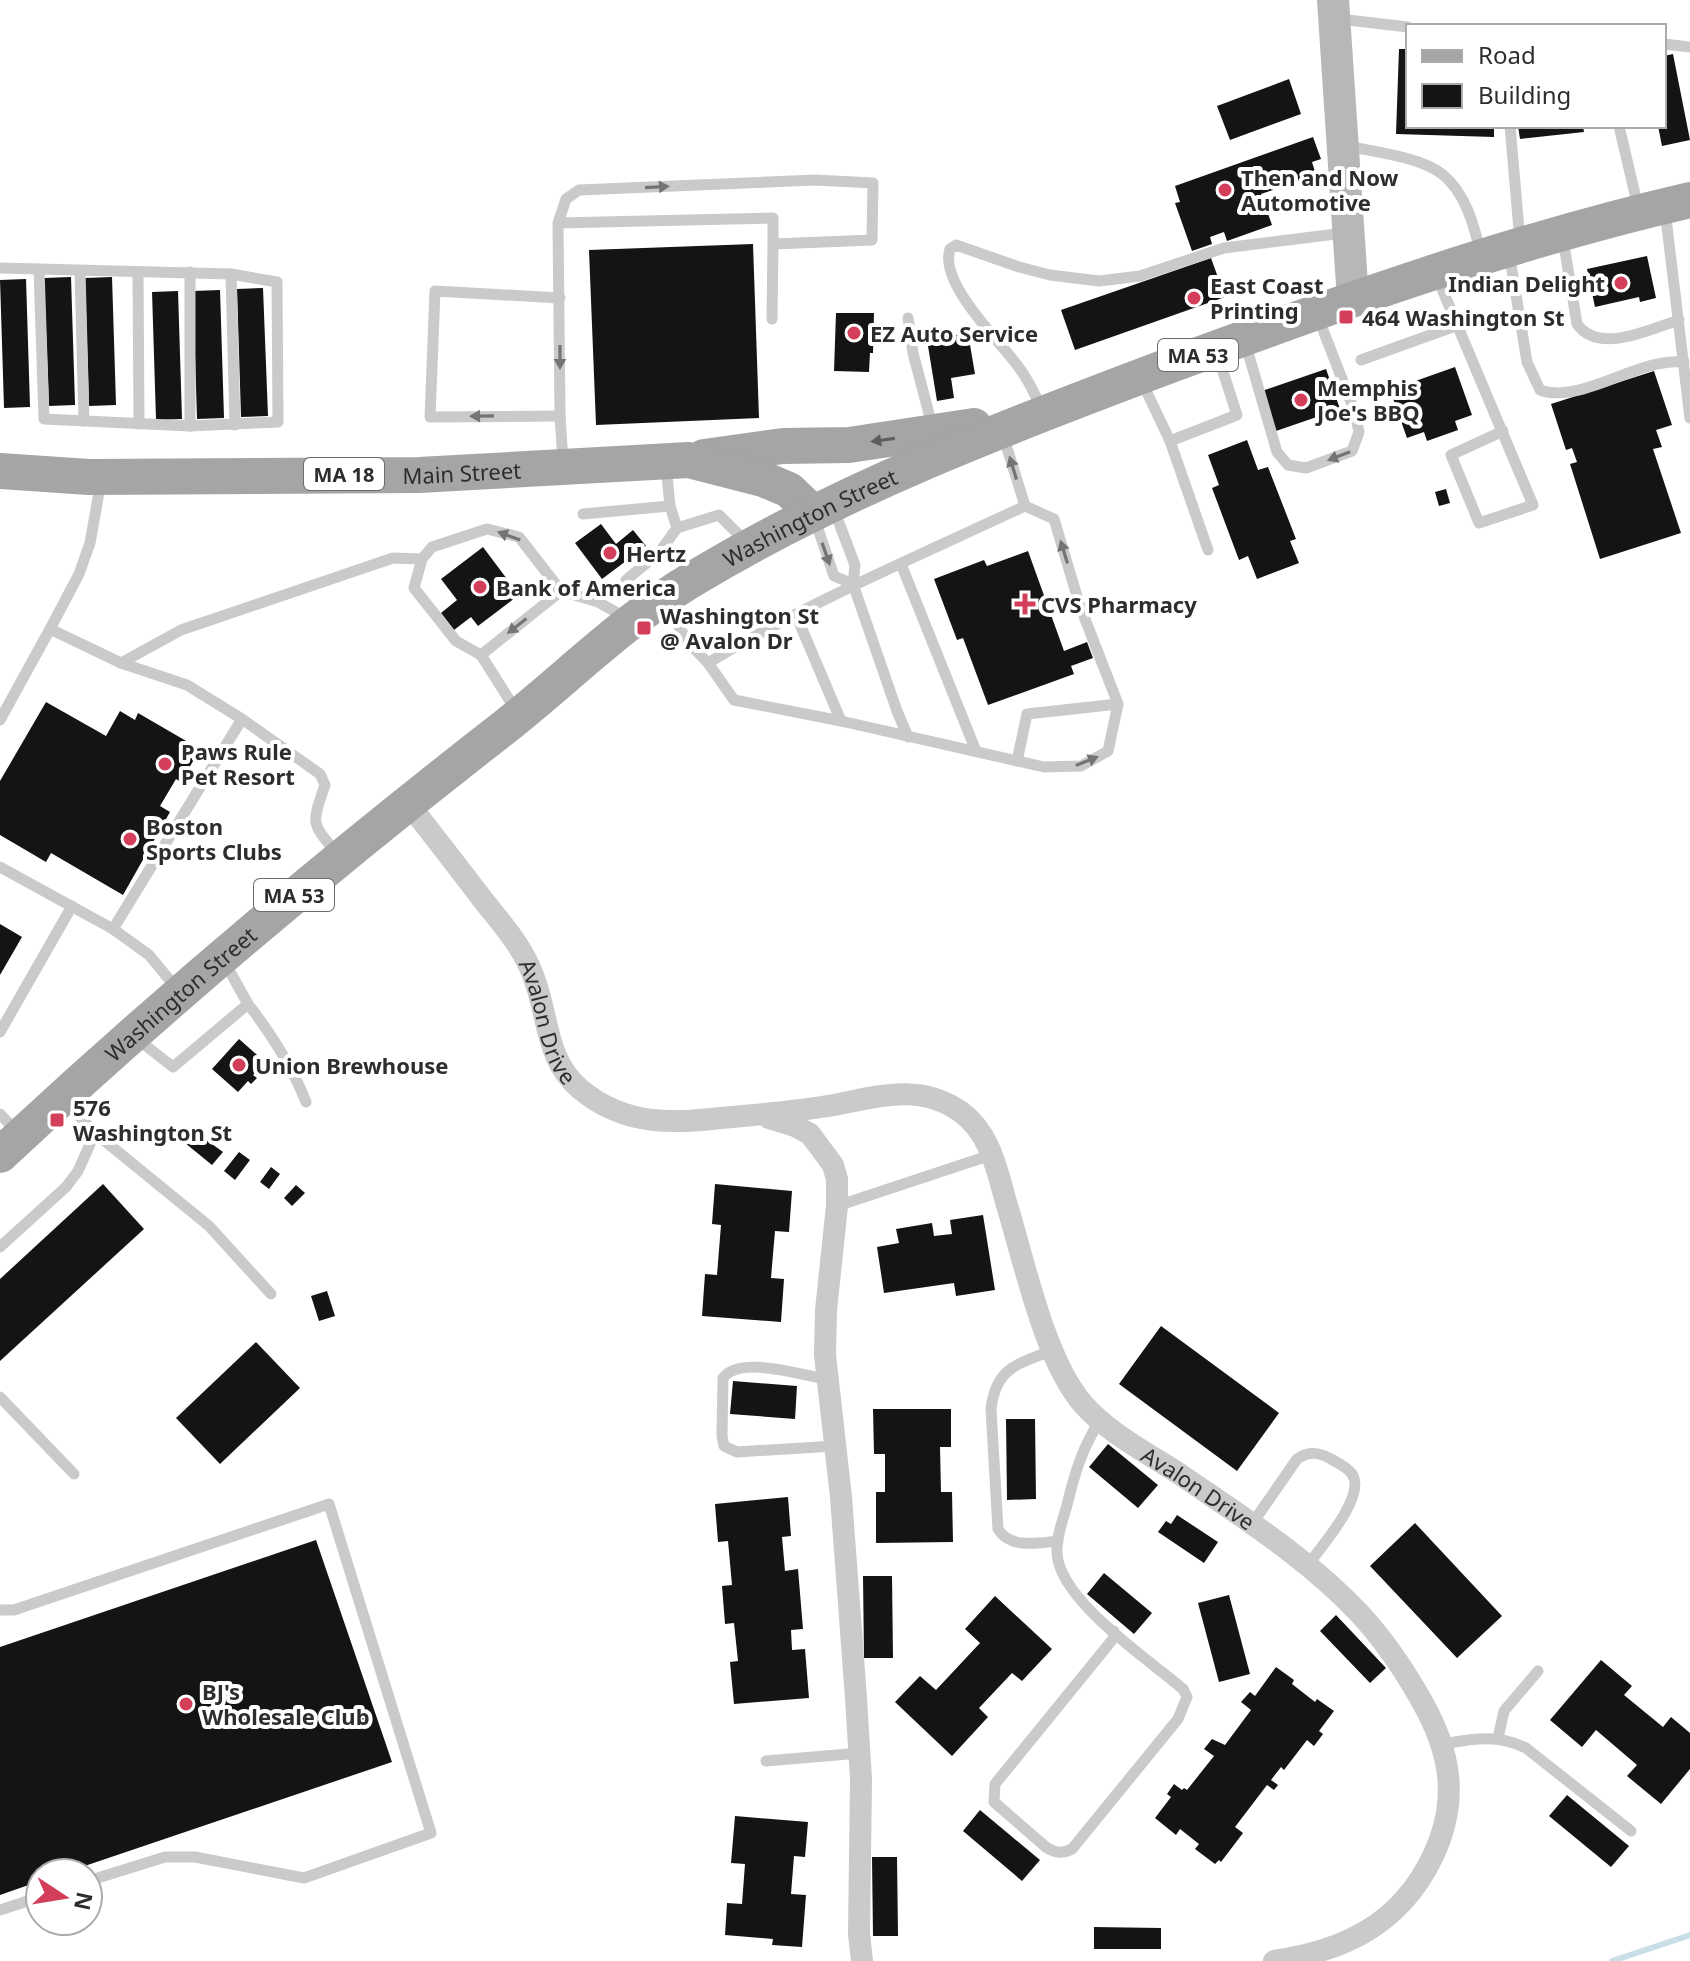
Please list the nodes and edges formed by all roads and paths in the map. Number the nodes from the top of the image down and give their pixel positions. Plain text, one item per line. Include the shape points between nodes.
1 (1334, 9) edge
2 (1406, 27) edge
3 (1666, 44) edge
4 (1690, 47) edge
5 (1510, 128) edge
6 (1620, 128) edge
7 (1343, 145) junction
8 (1664, 206) edge
9 (558, 223) junction
10 (1349, 232) junction
11 (1562, 232) junction
12 (773, 244) junction
13 (1503, 250) junction
14 (0, 268) edge
15 (39, 269) junction
16 (80, 271) junction
17 (138, 272) junction
18 (190, 272) junction
19 (1435, 273) junction
20 (231, 274) junction
21 (560, 298) junction
22 (1353, 300) junction
23 (1316, 313) junction
24 (908, 318) dead end
25 (772, 319) dead end
26 (1679, 320) junction
27 (1458, 325) junction
28 (1230, 344) junction
29 (1361, 360) dead end
30 (1684, 362) junction
31 (1140, 377) junction
32 (1043, 413) junction
33 (560, 416) junction
34 (1690, 418) edge
35 (84, 421) junction
36 (139, 424) junction
37 (235, 425) junction
38 (190, 426) junction
39 (1001, 431) junction
40 (1503, 431) junction
41 (934, 433) junction
42 (1170, 441) junction
43 (759, 449) junction
44 (677, 460) junction
45 (563, 467) junction
46 (0, 471) edge
47 (102, 477) junction
48 (670, 506) junction
49 (1025, 506) junction
50 (822, 507) junction
51 (583, 514) dead end
52 (677, 528) junction
53 (750, 547) junction
54 (1208, 550) dead end
55 (422, 559) junction
56 (901, 564) junction
57 (626, 580) dead end
58 (853, 584) junction
59 (561, 591) junction
60 (662, 599) junction
61 (796, 615) junction
62 (632, 621) junction
63 (50, 629) junction
64 (481, 655) junction
65 (121, 663) junction
66 (708, 663) junction
67 (1118, 704) junction
68 (519, 715) junction
69 (242, 719) junction
70 (0, 720) edge
71 (841, 721) junction
72 (908, 737) junction
73 (976, 751) junction
74 (1017, 761) junction
75 (408, 803) junction
76 (339, 858) junction
77 (0, 867) edge
78 (72, 906) junction
79 (113, 929) junction
80 (221, 956) junction
81 (180, 992) junction
82 (248, 1004) junction
83 (0, 1032) edge
84 (132, 1035) junction
85 (61, 1098) junction
86 (306, 1102) dead end
87 (756, 1115) junction
88 (95, 1133) junction
89 (7, 1135) edge
90 (989, 1146) junction
91 (837, 1206) junction
92 (0, 1247) edge
93 (271, 1294) dead end
94 (1053, 1350) junction
95 (826, 1379) junction
96 (0, 1397) edge
97 (1100, 1419) junction
98 (835, 1446) junction
99 (74, 1474) dead end
100 (1252, 1524) junction
101 (1058, 1541) junction
102 (1307, 1566) junction
103 (0, 1610) edge
104 (1114, 1631) junction
105 (1538, 1671) dead end
106 (1498, 1738) junction
107 (1443, 1744) junction
108 (860, 1753) junction
109 (766, 1761) dead end
110 (1631, 1831) dead end
111 (104, 1876) edge
112 (24, 1902) edge
113 (0, 1910) edge
114 (862, 1961) edge
115 (1274, 1961) edge

1 - 2 lane
1 - 7 street
3 - 4 lane
5 - 13 lane
6 - 8 lane
7 - 10 street
7 - 13 lane via 1411,160 1442,174 1473,222
8 - 11 main road, Washington Street / MA 53
8 - 26 lane
9 - 12 lane via 773,218
9 -> 12 lane via 566,199 579,190 815,180 873,183 872,240
9 - 21 lane
10 - 22 street
10 - 32 lane via 1237,245 1140,276 1099,281 1050,275 956,245 950,249 948,265 964,297 1031,384
11 - 13 main road, Washington Street / MA 53
11 - 26 lane via 1581,330 1617,338
12 - 25 lane
13 - 19 main road, Washington Street / MA 53
13 - 30 lane via 1527,362 1540,390 1562,394 1663,362
14 - 15 lane
15 - 16 lane
15 - 35 lane via 44,419
16 - 17 lane
16 - 35 lane
17 - 18 lane
17 - 36 lane
18 - 20 lane
18 - 38 lane
19 - 22 main road, Washington Street / MA 53
19 - 27 lane
20 - 37 lane
20 - 37 lane via 277,282 278,422
21 -> 33 lane
33 -> 21 lane via 430,417 435,291
22 - 23 main road, Washington Street / MA 53
23 - 28 main road, Washington Street / MA 53
23 -> 28 lane via 1359,432 1352,451 1306,468 1288,465 1277,452
24 - 41 lane
26 - 30 lane
27 - 29 lane
27 - 40 lane
28 - 31 main road, Washington Street / MA 53
28 - 42 lane via 1237,415
30 - 34 lane
31 - 32 main road, Washington Street / MA 53
31 - 42 lane
32 - 39 main road, Washington Street / MA 53
32 - 41 main road
33 - 45 lane
35 - 36 lane
36 - 38 lane
37 - 38 lane
49 -> 39 lane
39 - 50 main road, Washington Street / MA 53
40 - 40 lane via 1533,505 1479,523 1451,455
41 -> 43 main road via 849,445
42 - 54 lane
43 - 44 main road, MA 18
43 - 50 main road, MA 18 via 797,463
44 - 45 main road, Main Street / MA 18
44 - 48 lane
44 - 50 main road, Main Street / MA 18 via 763,479
45 - 47 main road, Main Street / MA 18 via 419,475
46 - 47 main road, Main Street / MA 18
47 - 63 lane via 90,543
48 - 51 lane
48 - 52 lane
49 - 56 lane
67 -> 49 lane via 1054,519
50 - 53 main road, Washington Street / MA 53
50 - 58 lane via 855,565
50 -> 58 lane via 834,576
52 - 53 lane via 719,515
52 - 57 lane via 659,553
53 - 60 main road, Washington Street / MA 53
59 -> 55 lane via 519,537 487,529 432,547
55 - 64 lane via 414,588 456,641
55 - 65 lane via 393,558 209,620
56 - 58 lane
56 - 73 lane
58 - 61 lane
58 - 72 lane
59 - 62 lane via 598,602
59 -> 64 lane
60 - 62 main road, Washington Street / MA 53
60 - 66 lane
61 - 66 lane
61 - 71 lane
62 - 68 main road, Washington Street / MA 53
63 - 65 lane
63 - 70 lane
64 - 68 lane
65 - 69 lane via 187,685
66 - 71 lane via 734,700
67 - 74 lane via 1027,714
74 -> 67 lane via 1081,766 1108,751
68 - 75 main road, Washington Street / MA 53
69 - 76 lane via 320,774 325,785 313,819
69 - 79 lane
71 - 72 lane
72 - 73 lane
73 - 74 lane
75 - 76 main road, Washington Street / MA 53
75 - 87 street, Avalon Drive via 525,957 548,1040 574,1083 592,1098 652,1121 688,1123
76 - 80 main road, Washington Street / MA 53
77 - 78 lane
78 - 79 lane
78 - 83 lane
79 - 81 lane via 149,955
80 - 81 main road, Washington Street / MA 53
80 - 82 lane
81 - 84 main road, Washington Street / MA 53
82 - 84 lane via 173,1067
82 - 86 lane via 272,1035
84 - 85 main road, Washington Street / MA 53
85 - 88 lane
85 - 89 main road, Washington Street / MA 53
87 - 90 street, Avalon Drive via 878,1095 922,1095 964,1113
87 - 91 street, Avalon Drive via 795,1126 822,1147 837,1179
88 - 92 lane via 66,1187
88 - 93 lane via 209,1226
90 - 91 lane via 982,1158
90 - 94 street, Avalon Drive
91 - 95 street, Avalon Drive via 824,1334
94 - 97 street, Avalon Drive via 1068,1384
94 - 101 lane via 1002,1375 991,1409 1002,1537 1025,1544
95 - 98 street, Avalon Drive
95 - 98 lane via 735,1367 723,1378 722,1436 724,1446 737,1452
96 - 99 lane
97 - 100 street, Avalon Drive
97 - 101 lane via 1083,1448
98 - 108 street, Avalon Drive
100 - 102 street, Avalon Drive
100 - 102 lane via 1297,1459 1315,1452 1341,1464 1352,1474 1353,1499
101 - 104 lane via 1057,1556 1074,1595
102 - 107 street, Avalon Drive via 1359,1613 1402,1668
103 - 111 lane via 14,1610 329,1504 431,1833 304,1878 195,1857 165,1857
104 - 104 lane via 1183,1689 1185,1707 1072,1849 1056,1852 994,1802 995,1784 1113,1639
105 - 106 lane via 1504,1711
106 - 107 lane
106 - 110 lane via 1526,1748
107 - 115 street, Avalon Drive via 1450,1787 1445,1820 1434,1855 1402,1905 1356,1938
108 - 109 lane
108 - 114 street, Avalon Drive
112 - 113 lane

